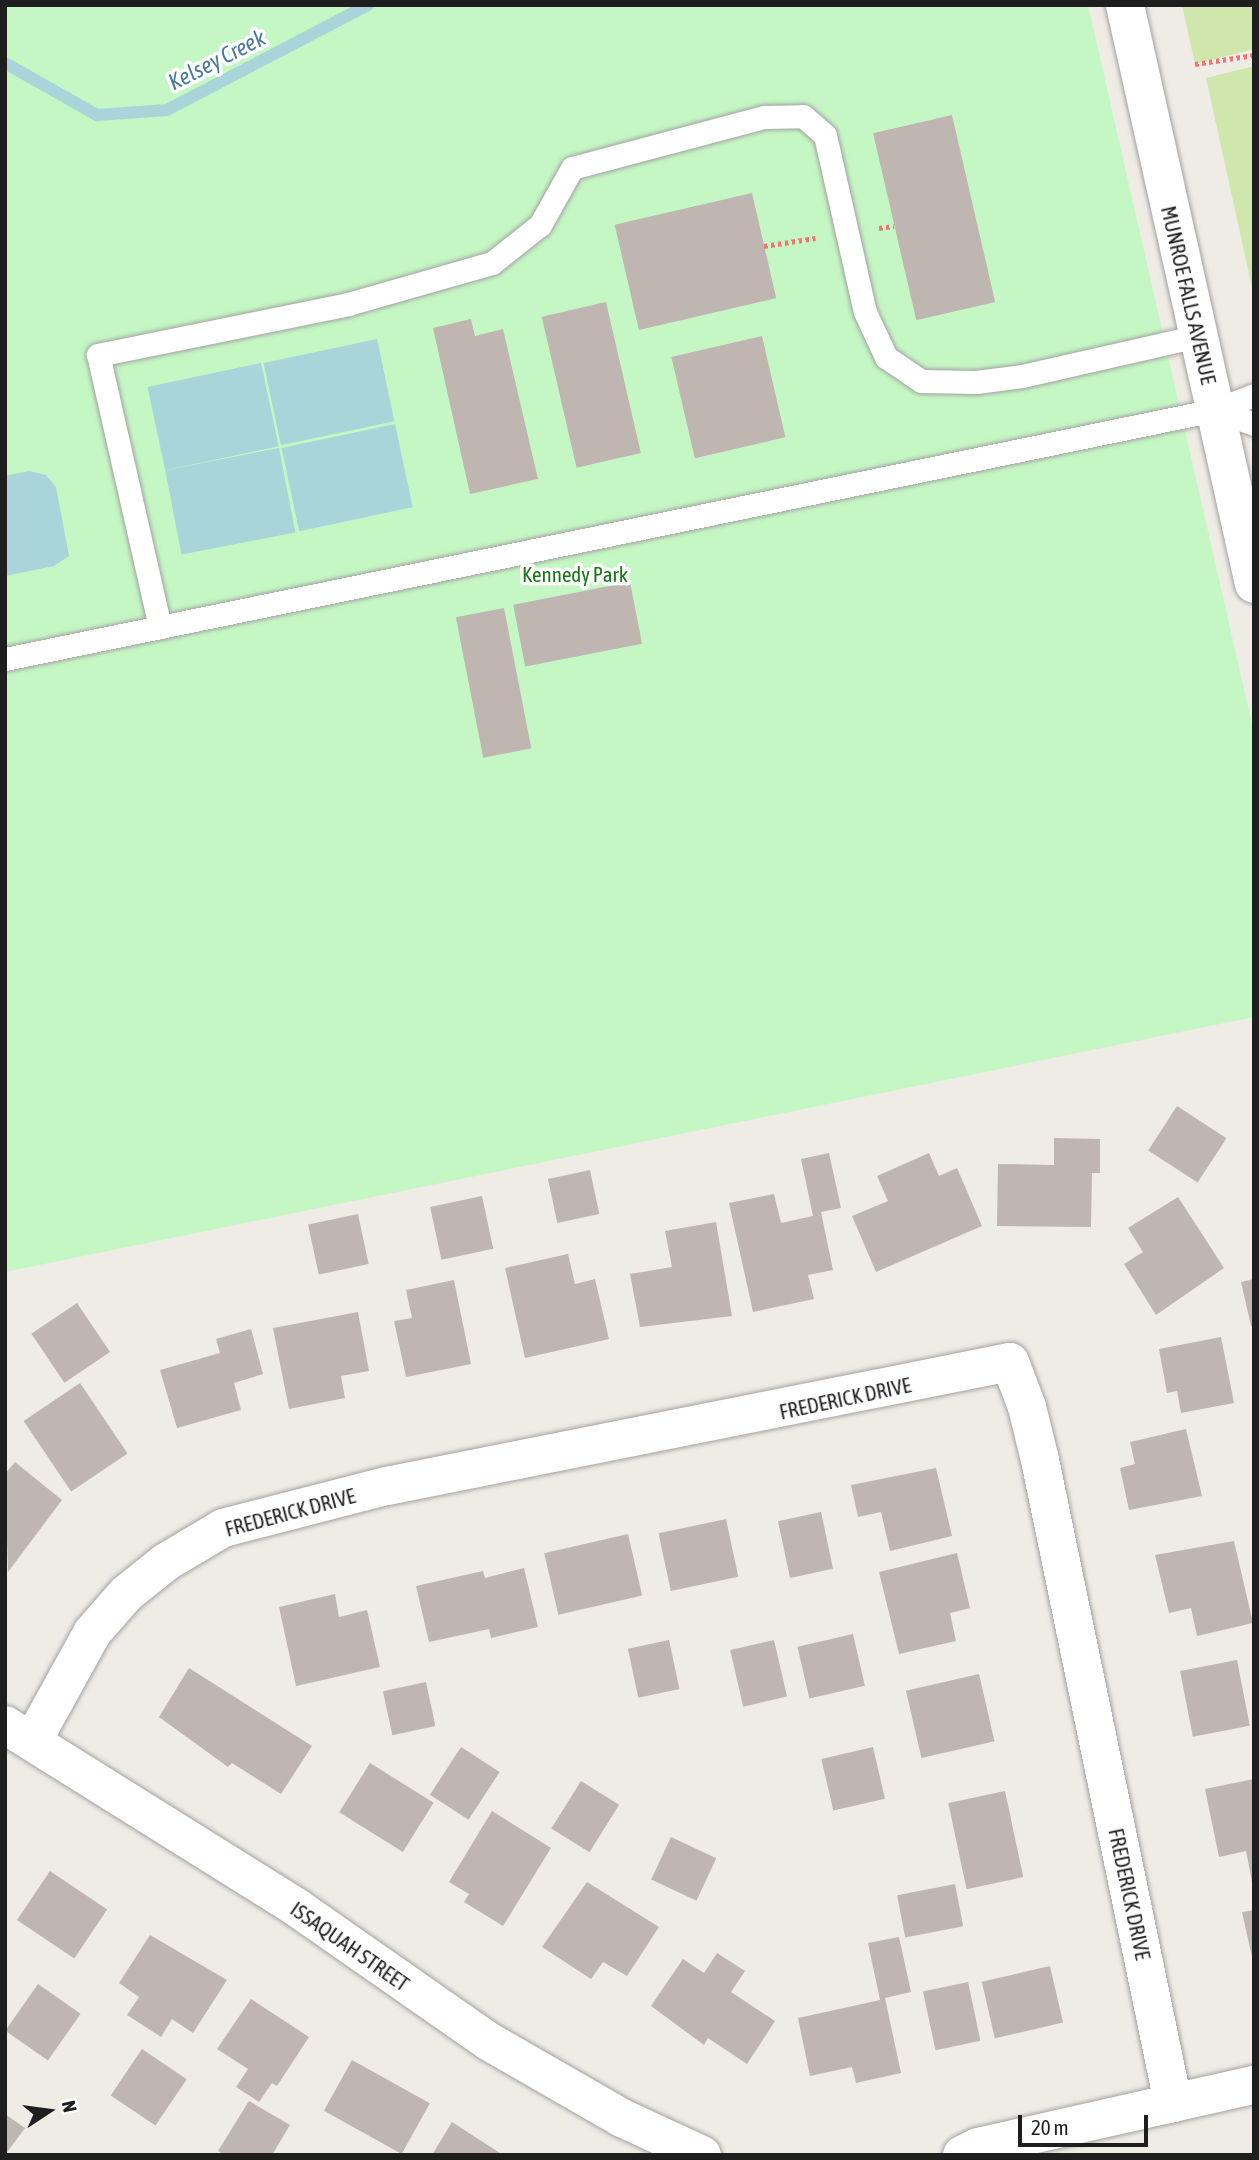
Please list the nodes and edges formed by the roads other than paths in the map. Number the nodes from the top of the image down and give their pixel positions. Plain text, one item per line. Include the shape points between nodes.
1 (1125, 5) edge
2 (1198, 336) junction
3 (1254, 395) edge
4 (1215, 410) junction
5 (1254, 424) edge
6 (1254, 584) edge
7 (160, 627) junction
8 (5, 659) edge
9 (19, 1732) edge
10 (1254, 2085) edge
11 (1173, 2103) junction
12 (702, 2155) edge
13 (962, 2155) edge

1 - 2 street, MUNROE FALLS AVENUE
2 - 4 street, MUNROE FALLS AVENUE
2 - 7 lane via 1022,376 976,382 921,381 886,358 865,312 825,135 803,116 764,117 572,168 540,225 492,263 348,304 98,355
3 - 4 lane
4 - 5 lane
4 - 6 street, MUNROE FALLS AVENUE
4 - 7 lane
7 - 8 lane
9 - 11 street, FREDERICK DRIVE via 126,1594 166,1562 223,1528 387,1486 1010,1363 1027,1406 1040,1460
9 - 12 street, ISSAQUAH STREET via 296,1907 488,2041 622,2118
10 - 11 street
11 - 13 street via 978,2147

